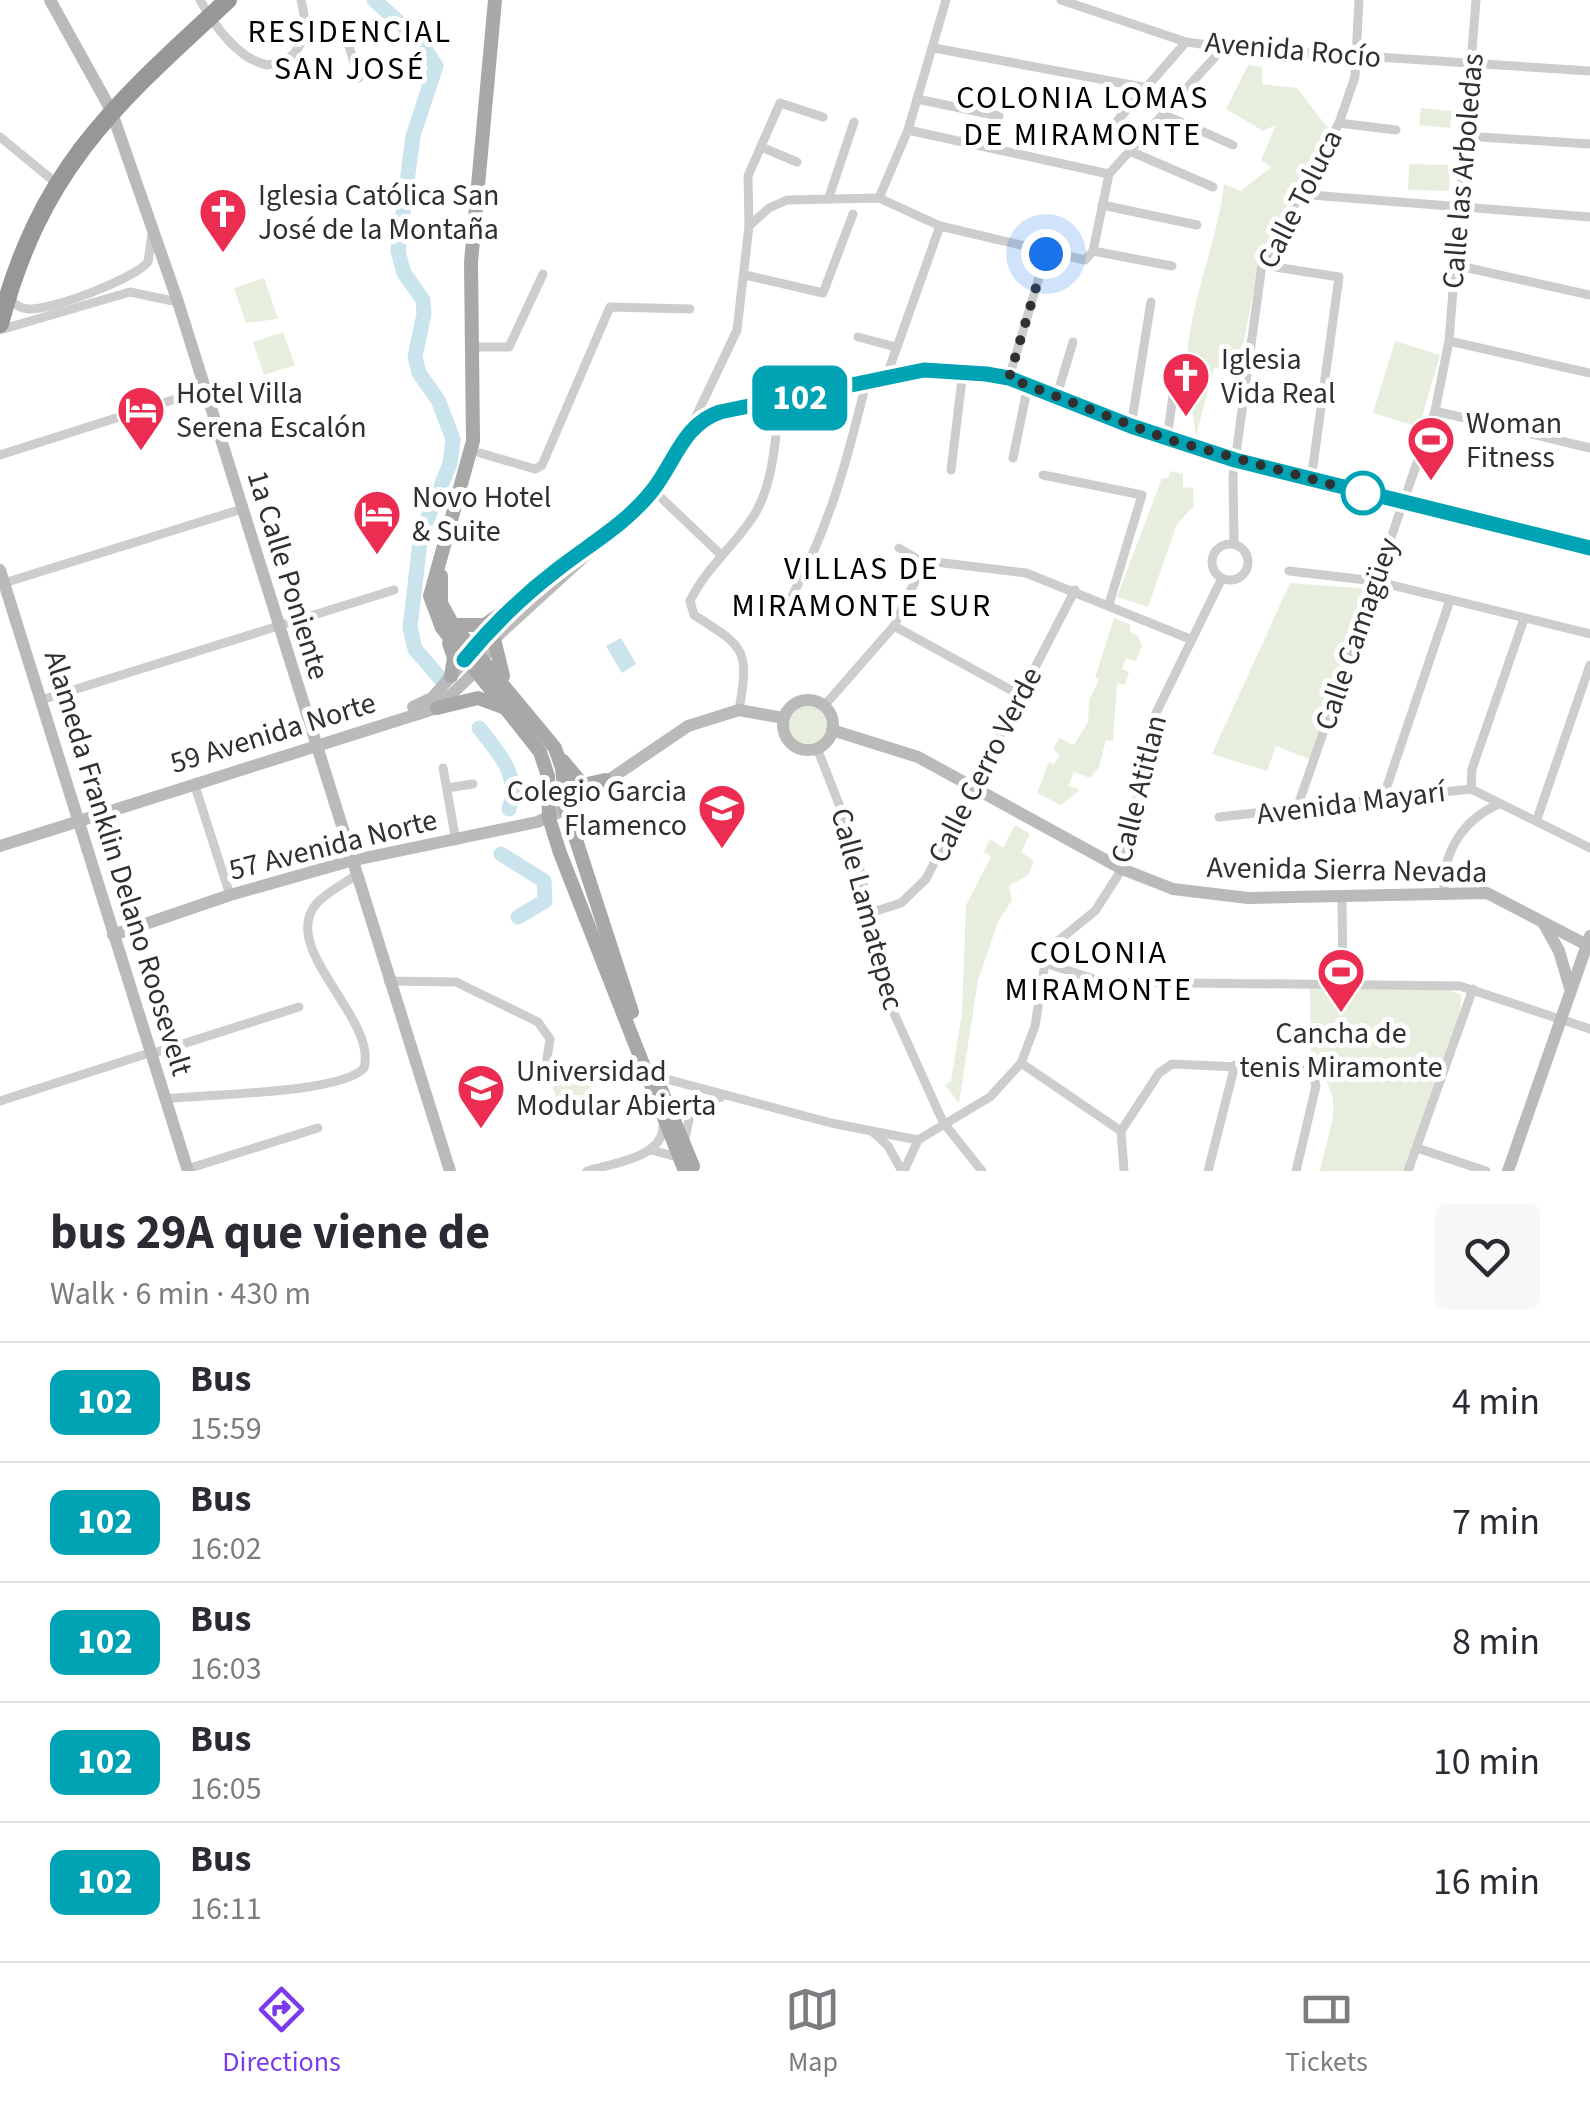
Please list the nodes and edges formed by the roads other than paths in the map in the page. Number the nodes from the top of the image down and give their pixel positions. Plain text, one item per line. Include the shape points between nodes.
1 (50, 0) edge
2 (228, 0) edge
3 (301, 0) edge
4 (498, 0) edge
5 (946, 0) edge
6 (1060, 0) edge
7 (1359, 0) edge
8 (1476, 0) edge
9 (1105, 5) edge
10 (208, 7) edge
11 (305, 33) junction
12 (1186, 42) junction
13 (1224, 47) junction
14 (934, 48) junction
15 (1356, 56) junction
16 (1471, 62) junction
17 (1590, 71) edge
18 (360, 78) dead end
19 (1148, 88) junction
20 (917, 99) junction
21 (108, 105) junction
22 (1164, 115) junction
23 (999, 116) dead end
24 (823, 117) dead end
25 (854, 122) dead end
26 (1339, 123) junction
27 (1110, 129) dead end
28 (908, 130) junction
29 (1396, 130) dead end
30 (1465, 136) junction
31 (0, 137) edge
32 (1590, 144) edge
33 (1234, 145) dead end
34 (761, 146) junction
35 (1132, 152) junction
36 (797, 162) dead end
37 (1109, 174) junction
38 (50, 178) junction
39 (1213, 186) dead end
40 (1298, 194) junction
41 (829, 197) junction
42 (879, 198) junction
43 (1102, 205) junction
44 (1460, 208) junction
45 (853, 214) dead end
46 (1590, 216) edge
47 (1197, 225) dead end
48 (749, 226) junction
49 (940, 226) junction
50 (152, 232) junction
51 (1046, 254) junction
52 (1092, 254) junction
53 (1455, 265) junction
54 (1172, 266) dead end
55 (1262, 266) junction
56 (543, 274) dead end
57 (744, 275) junction
58 (4, 292) edge
59 (1590, 295) edge
60 (178, 302) junction
61 (1151, 302) dead end
62 (690, 309) dead end
63 (0, 327) edge
64 (858, 337) dead end
65 (1448, 341) junction
66 (1073, 342) dead end
67 (479, 347) junction
68 (896, 347) junction
69 (1182, 361) dead end
70 (963, 371) junction
71 (1590, 372) edge
72 (886, 378) junction
73 (1009, 378) junction
74 (866, 383) junction
75 (1028, 385) junction
76 (204, 390) junction
77 (708, 393) junction
78 (1056, 394) junction
79 (780, 403) junction
80 (1435, 411) junction
81 (720, 412) junction
82 (1131, 426) junction
83 (689, 433) junction
84 (1167, 439) junction
85 (1590, 448) edge
86 (480, 453) junction
87 (0, 455) edge
88 (1013, 458) dead end
89 (1235, 460) junction
90 (950, 470) dead end
91 (1043, 475) dead end
92 (1311, 480) junction
93 (653, 490) junction
94 (1404, 503) junction
95 (242, 508) junction
96 (1234, 544) junction
97 (900, 548) dead end
98 (1590, 548) edge
99 (584, 552) junction
100 (720, 553) junction
101 (925, 560) junction
102 (1289, 571) dead end
103 (2, 576) edge
104 (1222, 578) junction
105 (1376, 580) junction
106 (535, 588) junction
107 (394, 590) dead end
108 (1075, 590) junction
109 (792, 596) dead end
110 (0, 597) edge
111 (1450, 600) junction
112 (1108, 604) junction
113 (1524, 619) junction
114 (278, 625) junction
115 (894, 626) junction
116 (447, 627) junction
117 (1590, 634) edge
118 (494, 638) junction
119 (1190, 639) junction
120 (474, 659) junction
121 (1590, 665) edge
122 (451, 676) junction
123 (514, 694) junction
124 (1022, 696) junction
125 (42, 700) junction
126 (824, 706) junction
127 (437, 708) junction
128 (739, 710) junction
129 (512, 712) junction
130 (783, 718) junction
131 (832, 730) junction
132 (312, 742) junction
133 (555, 748) junction
134 (817, 748) junction
135 (443, 768) dead end
136 (604, 780) junction
137 (194, 783) junction
138 (473, 784) dead end
139 (975, 787) junction
140 (447, 788) junction
141 (1470, 789) junction
142 (1383, 798) junction
143 (1499, 804) junction
144 (566, 808) junction
145 (1296, 812) junction
146 (1219, 817) dead end
147 (549, 818) junction
148 (75, 819) junction
149 (1537, 819) junction
150 (0, 838) edge
151 (456, 840) junction
152 (0, 846) edge
153 (1590, 848) edge
154 (350, 861) junction
155 (1122, 869) junction
156 (355, 876) junction
157 (1444, 893) junction
158 (230, 895) junction
159 (1342, 896) junction
160 (870, 914) junction
161 (1539, 918) junction
162 (113, 935) junction
163 (1588, 941) edge
164 (1045, 963) junction
165 (388, 981) junction
166 (1344, 985) junction
167 (1472, 989) junction
168 (1571, 990) junction
169 (299, 1007) dead end
170 (1560, 1019) junction
171 (1590, 1029) edge
172 (147, 1055) junction
173 (1021, 1063) junction
174 (1234, 1065) junction
175 (545, 1072) dead end
176 (656, 1076) junction
177 (724, 1096) junction
178 (165, 1099) junction
179 (0, 1101) edge
180 (662, 1116) junction
181 (944, 1122) junction
182 (318, 1128) dead end
183 (872, 1131) junction
184 (1121, 1131) junction
185 (918, 1140) junction
186 (684, 1141) junction
187 (1417, 1148) junction
188 (651, 1150) junction
189 (683, 1167) edge
190 (185, 1170) edge
191 (450, 1171) edge
192 (587, 1171) edge
193 (696, 1171) edge
194 (903, 1171) edge
195 (982, 1171) edge
196 (1124, 1171) edge
197 (1208, 1171) edge
198 (1296, 1171) edge
199 (1408, 1171) edge
200 (1486, 1171) edge
201 (1508, 1171) edge

1 - 21 main road, 1a Calle Poniente
2 - 10 highway
3 - 11 street
4 - 67 main road
4 - 116 main road via 471,262 474,430 431,584 433,611
5 - 14 street
6 - 9 street, Avenida Rocío
7 - 15 street, Calle Toluca
8 - 16 street, Calle las Arboledas
9 - 12 street, Avenida Rocío
10 - 11 street via 250,60 268,65 291,58
10 - 21 highway
11 - 18 street via 342,24
12 - 13 street, Avenida Rocío
12 - 19 street
13 - 15 street, Avenida Rocío
13 - 22 street
14 - 19 street
14 - 20 street
15 - 16 street, Avenida Rocío
15 - 26 street, Calle Toluca
16 - 17 street, Avenida Rocío
16 - 30 street, Calle las Arboledas
19 - 27 street
20 - 23 street
20 - 28 street
21 - 38 highway
21 - 50 main road, 1a Calle Poniente
21 - 58 highway via 52,192
22 - 33 street
22 - 35 street
24 - 34 street via 780,102
25 - 41 street
26 - 29 street
26 - 40 street, Calle Toluca
28 - 37 street
28 - 42 street
30 - 32 street
30 - 44 street, Calle las Arboledas
31 - 38 street
34 - 36 street
34 - 48 street via 746,181
35 - 37 street
35 - 39 street
37 - 43 street
38 - 58 highway
40 - 44 street
40 - 55 street, Calle Toluca
41 - 42 street
41 - 48 street via 778,202
42 - 49 street
43 - 47 street
43 - 52 street
44 - 46 street
44 - 53 street, Calle las Arboledas
45 - 57 street via 823,293
48 - 57 street
49 - 51 street
49 - 68 street
50 - 58 street via 148,262 133,275 41,308 20,308
50 - 60 main road, 1a Calle Poniente
51 - 52 street
51 - 73 street
52 - 54 street
53 - 59 street
53 - 65 street, Calle las Arboledas
55 - 89 street, Calle Toluca
55 - 92 street via 1339,277
56 - 67 street via 509,347
57 - 77 street via 737,330
58 - 63 highway
60 - 63 street via 130,292
60 - 76 main road, 1a Calle Poniente
61 - 82 street
62 - 86 street via 610,307 542,465 535,470
64 - 68 street
65 - 71 street
65 - 80 street, Calle Camagüey
66 - 78 street
67 - 86 main road
68 - 72 street
69 - 84 street
70 - 72 main road
70 - 73 main road
70 - 90 street
72 - 74 main road
73 - 75 main road
74 - 79 main road
74 - 109 street via 840,490
75 - 78 main road
75 - 88 street
76 - 87 street
76 - 95 main road, 1a Calle Poniente
77 - 81 street
77 - 83 street
78 - 82 main road
79 - 81 main road
79 - 100 street via 766,490 746,526
80 - 85 street
80 - 94 street, Calle Camagüey
81 - 83 main road
82 - 84 main road
83 - 93 main road
84 - 89 main road
86 - 116 main road via 440,580
89 - 92 main road
89 - 96 street, Calle Toluca
91 - 112 street via 1142,495
92 - 94 main road
93 - 99 main road
93 - 100 street
94 - 98 main road
94 - 105 street, Calle Camagüey
95 - 103 street
95 - 114 main road, 1a Calle Poniente
96 - 104 street via 1214,554 1212,565
96 - 104 street via 1246,554 1246,570 1234,580
97 - 101 street
99 - 106 main road
99 - 118 main road
100 - 128 street via 690,608 738,645 745,666
101 - 108 street via 1008,568
101 - 115 street
102 - 105 street
103 - 125 main road, Alameda Franklin Delano Roosevelt
104 - 119 street, Calle Atitlan
105 - 111 street
105 - 145 street, Calle Camagüey
106 - 116 main road via 485,625
106 - 120 main road
107 - 114 street
108 - 112 street
108 - 124 street, Calle Cerro Verde
110 - 148 main road, Alameda Franklin Delano Roosevelt
111 - 113 street
111 - 142 street
112 - 119 street
113 - 117 street
113 - 141 street
114 - 125 street
114 - 132 main road, 1a Calle Poniente
115 - 124 street
115 - 126 street
116 - 120 main road
116 - 122 main road
118 - 120 main road
118 - 123 main road via 498,666
119 - 155 street, Calle Atitlan via 1156,712
120 - 122 main road, 59 Avenida Norte
120 - 123 main road
120 - 127 main road, 59 Avenida Norte
120 - 129 main road
121 - 149 street
122 - 132 main road, 59 Avenida Norte via 425,703
123 - 133 main road
124 - 139 street, Calle Cerro Verde
125 - 148 main road, Alameda Franklin Delano Roosevelt
126 - 130 main road via 804,700
126 - 131 main road
127 - 129 main road via 478,698
127 - 132 main road, 59 Avenida Norte
128 - 130 main road
128 - 136 main road via 688,726
129 - 147 main road via 545,764
130 - 134 main road via 791,744
131 - 134 main road
131 - 139 main road, Avenida Sierra Nevada via 899,748
132 - 137 main road, 59 Avenida Norte
132 - 148 main road, 59 Avenida Norte
132 - 154 main road, 1a Calle Poniente
133 - 136 main road via 582,785
133 - 144 main road
134 - 160 street, Calle Lamatepec via 853,840
135 - 140 street
136 - 144 main road
137 - 148 main road, 59 Avenida Norte
137 - 158 street
138 - 140 street
139 - 155 main road, Avenida Sierra Nevada
139 - 160 street, Calle Cerro Verde via 926,878 901,902
140 - 151 street
141 - 142 street, Avenida Mayarí
141 - 143 street, Avenida Mayarí
142 - 145 street, Avenida Mayarí
143 - 149 street, Avenida Mayarí
143 - 157 street via 1456,840
144 - 147 main road, 57 Avenida Norte
144 - 176 main road
145 - 146 street, Avenida Mayarí
147 - 151 main road, 57 Avenida Norte
147 - 180 main road
148 - 150 main road
148 - 152 main road
148 - 162 main road, Alameda Franklin Delano Roosevelt
148 - 172 main road, Alameda Franklin Delano Roosevelt
149 - 153 street, Avenida Mayarí
151 - 154 main road, 57 Avenida Norte
154 - 156 main road, 1a Calle Poniente
154 - 158 main road, 57 Avenida Norte
155 - 159 main road, Avenida Sierra Nevada via 1202,896
155 - 164 street, Calle Atitlan
156 - 165 main road, 1a Calle Poniente
156 - 178 street via 317,903 307,928 316,958 362,1036 364,1068 348,1080 310,1088
157 - 159 main road, Avenida Sierra Nevada
157 - 161 main road, Avenida Sierra Nevada via 1493,894
158 - 162 main road, 57 Avenida Norte
159 - 166 street
160 - 181 street, Calle Lamatepec via 892,1011
161 - 163 main road, Avenida Sierra Nevada
161 - 168 main road
162 - 172 main road, Alameda Franklin Delano Roosevelt
163 - 168 main road
164 - 166 street via 1103,982
164 - 173 street
165 - 175 street via 456,982 538,1022 550,1039
165 - 191 main road, 1a Calle Poniente
166 - 167 street
167 - 170 street
167 - 187 street
168 - 170 main road
169 - 172 street
170 - 171 street
170 - 201 main road
172 - 178 main road, Alameda Franklin Delano Roosevelt
172 - 179 street
172 - 190 main road, Alameda Franklin Delano Roosevelt
173 - 181 street via 990,1097
173 - 184 street
174 - 184 street via 1167,1066
174 - 197 street
174 - 198 street via 1313,1075
176 - 177 street
176 - 186 main road
177 - 183 street
177 - 186 street via 691,1109
178 - 190 main road, Alameda Franklin Delano Roosevelt
180 - 188 street via 662,1137
180 - 189 main road
181 - 185 street
181 - 195 street, Calle Lamatepec
182 - 190 street
183 - 185 street
183 - 194 street
184 - 196 street
185 - 194 street
186 - 193 main road
187 - 199 street
187 - 200 street
188 - 189 street
188 - 192 street

